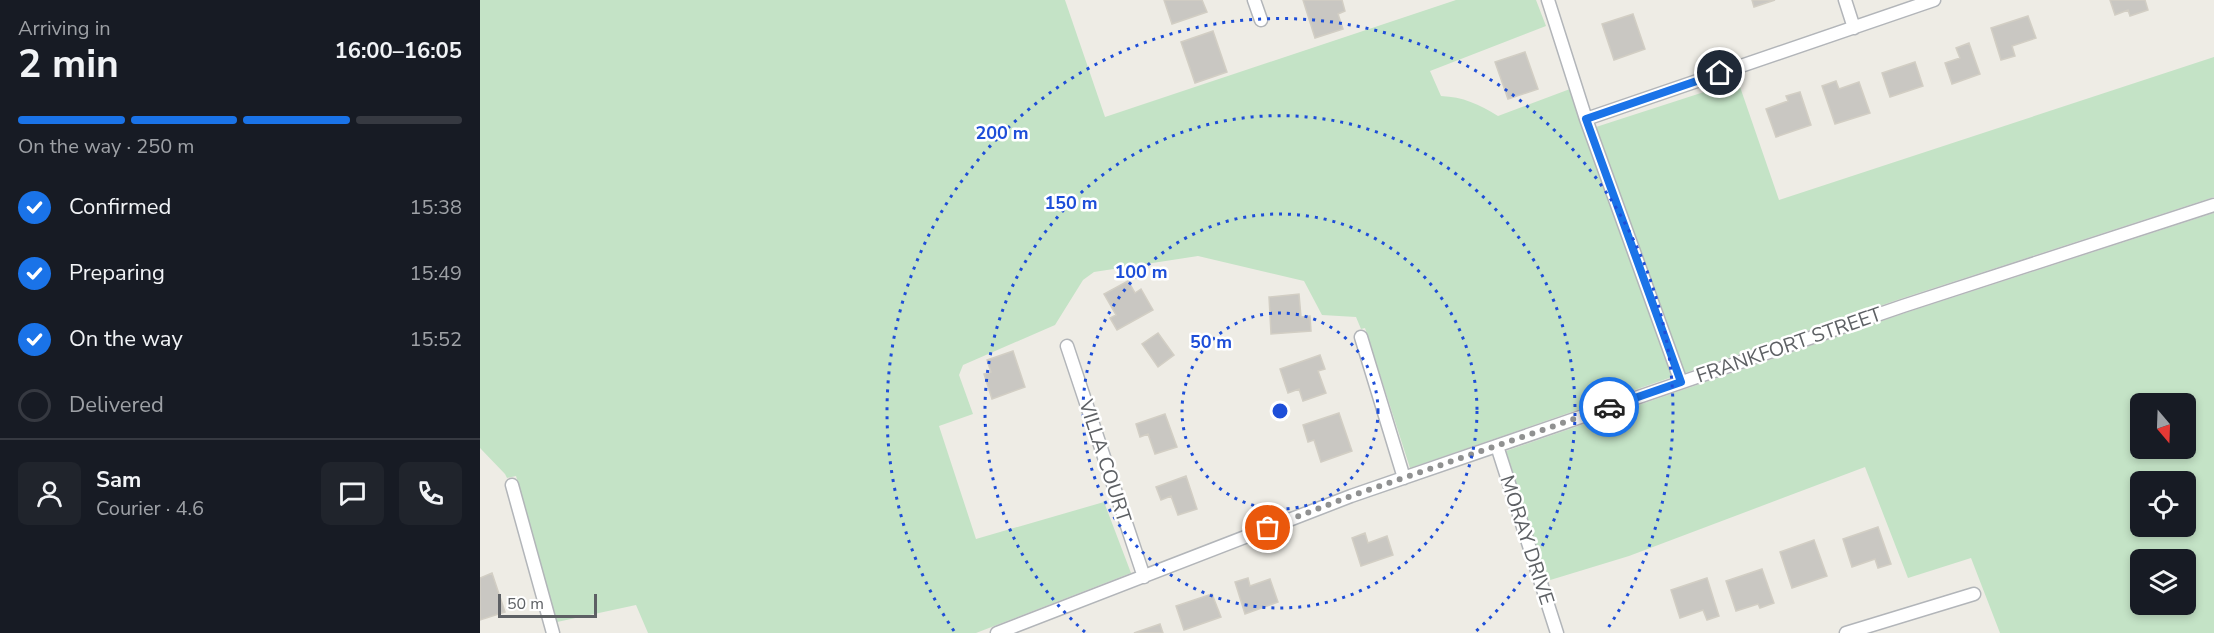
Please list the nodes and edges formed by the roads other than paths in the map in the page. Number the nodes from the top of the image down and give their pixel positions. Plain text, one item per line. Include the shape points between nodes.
1 (1254, 0) edge
2 (1548, 0) edge
3 (1845, 0) edge
4 (1934, 0) edge
5 (1261, 20) dead end
6 (1854, 28) junction
7 (1586, 119) junction
8 (2214, 205) edge
9 (1361, 337) dead end
10 (1067, 346) dead end
11 (1681, 382) junction
12 (1497, 446) junction
13 (1404, 478) junction
14 (512, 485) dead end
15 (1144, 577) junction
16 (1974, 594) dead end
17 (554, 633) edge
18 (997, 633) edge
19 (1557, 633) edge
20 (1846, 633) edge

1 - 5 street
2 - 7 street
3 - 6 street
4 - 6 street
6 - 7 street
7 - 11 street
8 - 11 street, FRANKFORT STREET
9 - 13 street
10 - 15 street, VILLA COURT
11 - 12 street, FRANKFORT STREET
12 - 13 street, FRANKFORT STREET
12 - 19 street, MORAY DRIVE
13 - 15 street, FRANKFORT STREET
14 - 17 street
15 - 18 street, FRANKFORT STREET
16 - 20 street

